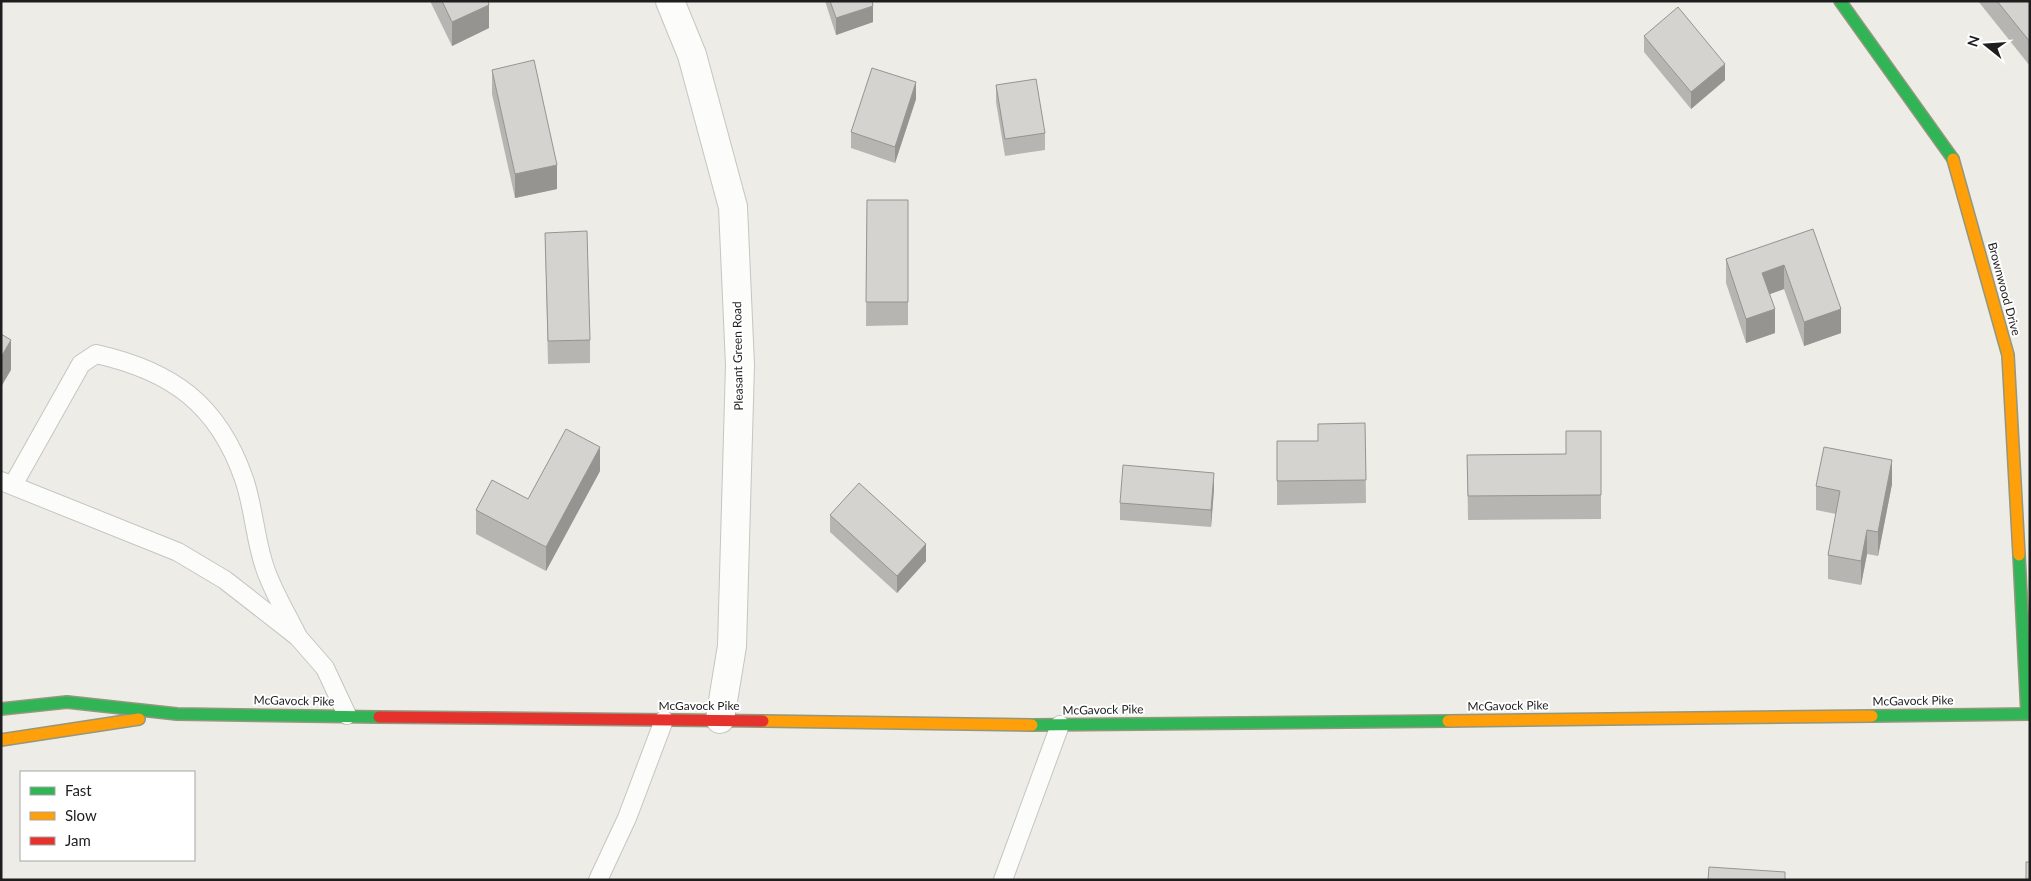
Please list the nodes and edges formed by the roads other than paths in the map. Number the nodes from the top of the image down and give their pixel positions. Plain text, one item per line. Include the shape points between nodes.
1 (670, 1) edge
2 (1840, 1) edge
3 (7, 483) edge
4 (298, 636) junction
5 (1, 709) edge
6 (177, 714) junction
7 (2029, 714) edge
8 (347, 715) junction
9 (720, 719) junction
10 (664, 720) junction
11 (1060, 725) junction
12 (1, 740) edge
13 (598, 880) edge
14 (1003, 880) edge

1 - 9 street, Pleasant Green Road via 692,54 733,208 740,365 732,646
2 - 7 main road, Brownwood Drive via 1954,160 2008,355
3 - 4 lane via 178,552 225,580
3 - 4 lane via 81,364 96,354 160,374 184,390 207,412 231,449 244,480 265,569
4 - 8 lane via 325,668
5 - 6 main road, McGavock Pike via 67,702
6 - 8 main road, McGavock Pike
6 - 12 main road, McGavock Pike
7 - 11 main road, McGavock Pike
8 - 10 main road, McGavock Pike
9 - 10 main road, McGavock Pike
9 - 11 main road, McGavock Pike
10 - 13 lane via 627,818
11 - 14 lane

